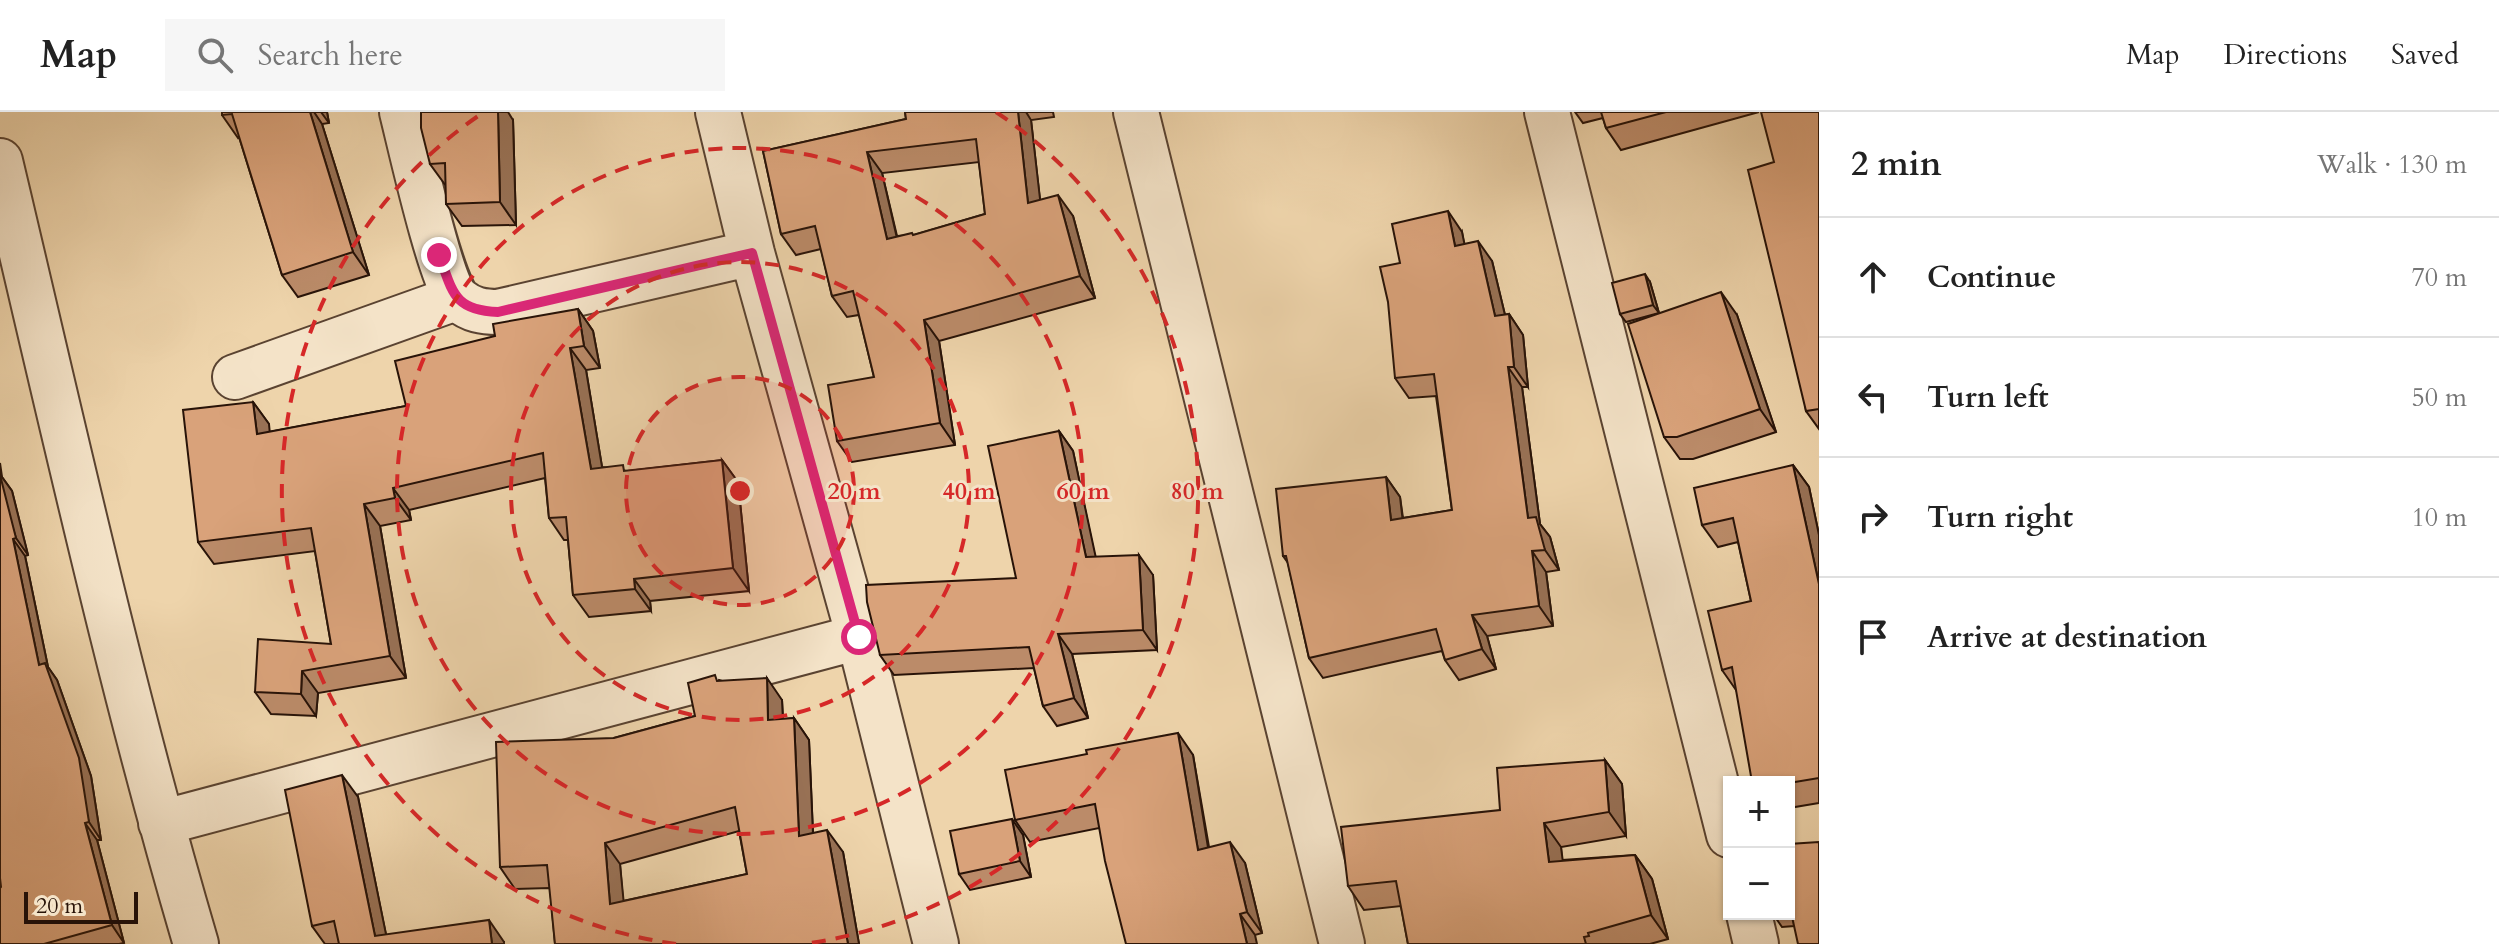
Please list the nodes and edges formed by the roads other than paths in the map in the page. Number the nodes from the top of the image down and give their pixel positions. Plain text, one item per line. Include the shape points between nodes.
1 (402, 112) edge
2 (718, 112) edge
3 (1136, 112) edge
4 (1547, 112) edge
5 (0, 161) edge
6 (752, 253) junction
7 (456, 298) junction
8 (235, 377) dead end
9 (859, 637) junction
10 (1723, 811) edge
11 (161, 823) junction
12 (1750, 920) edge
13 (196, 944) edge
14 (936, 944) edge
15 (1342, 944) edge
16 (1756, 944) edge

1 - 7 street via 439,255
2 - 6 street
3 - 15 street
4 - 10 street
5 - 11 street
6 - 7 street via 498,312 477,311
6 - 9 street
7 - 8 street
9 - 11 street
9 - 14 street
11 - 13 street
12 - 16 street

